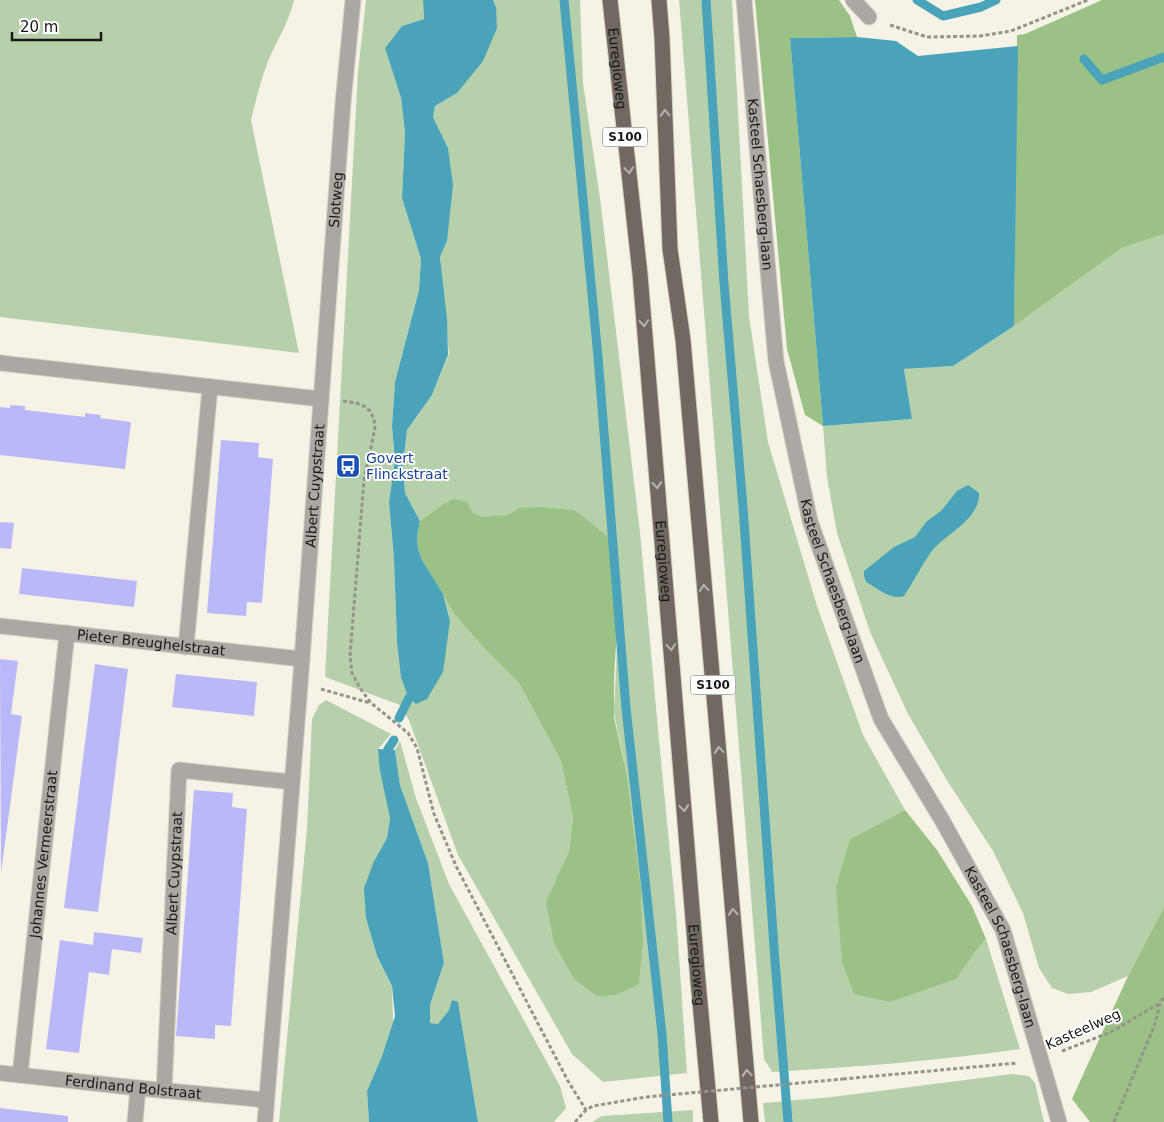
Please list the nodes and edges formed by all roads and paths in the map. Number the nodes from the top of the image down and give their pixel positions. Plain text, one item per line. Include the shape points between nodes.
1 (353, 0) edge
2 (610, 0) edge
3 (659, 0) edge
4 (744, 0) edge
5 (853, 0) edge
6 (1088, 0) edge
7 (869, 17) joint
8 (0, 363) edge
9 (210, 387) junction
10 (321, 399) junction
11 (0, 626) edge
12 (67, 633) junction
13 (186, 647) junction
14 (302, 659) junction
15 (300, 686) junction
16 (371, 703) junction
17 (292, 782) junction
18 (1164, 996) edge
19 (1162, 1004) edge
20 (1041, 1060) junction
21 (0, 1073) edge
22 (20, 1075) junction
23 (138, 1088) junction
24 (164, 1091) junction
25 (266, 1100) junction
26 (586, 1110) junction
27 (135, 1122) edge
28 (265, 1122) edge
29 (575, 1122) edge
30 (711, 1122) edge
31 (751, 1122) edge
32 (1059, 1122) edge
33 (1114, 1122) edge

1 - 10 street, Slotweg
2 -> 30 main road, Euregioweg / S100 via 640,274
31 -> 3 main road, S100 via 683,340 670,249
4 - 20 street, Kasteel Schaesberg-laan via 776,361 810,521 881,719 1003,930
5 - 7 street
6 - 7 path via 1011,30 980,36 927,37
8 - 9 street
9 - 10 street
9 - 13 street
10 - 14 street, Albert Cuypstraat
10 - 16 path via 356,403 370,411 374,419 364,480 350,656 352,672
11 - 12 street, Pieter Breughelstraat
12 - 13 street, Pieter Breughelstraat
12 - 22 street, Johannes Vermeerstraat
13 - 14 street, Pieter Breughelstraat
14 - 15 street, Albert Cuypstraat
15 - 16 path via 330,690
15 - 17 street, Albert Cuypstraat
16 - 26 path via 408,733 417,748 434,814 456,866
17 - 24 street, Albert Cuypstraat via 179,770
17 - 25 street, Albert Cuypstraat
18 - 19 path, Kasteelweg
19 - 20 path, Kasteelweg via 1111,1032
19 - 33 path, Kasteelweg
20 - 26 path, Kasteelweg, bridge via 646,1097
20 - 32 street, Kasteel Schaesberg-laan
21 - 22 street, Ferdinand Bolstraat
22 - 23 street, Ferdinand Bolstraat
23 - 24 street, Ferdinand Bolstraat
23 - 27 street
24 - 25 street, Ferdinand Bolstraat
25 - 28 street, Albert Cuypstraat
26 - 29 path

